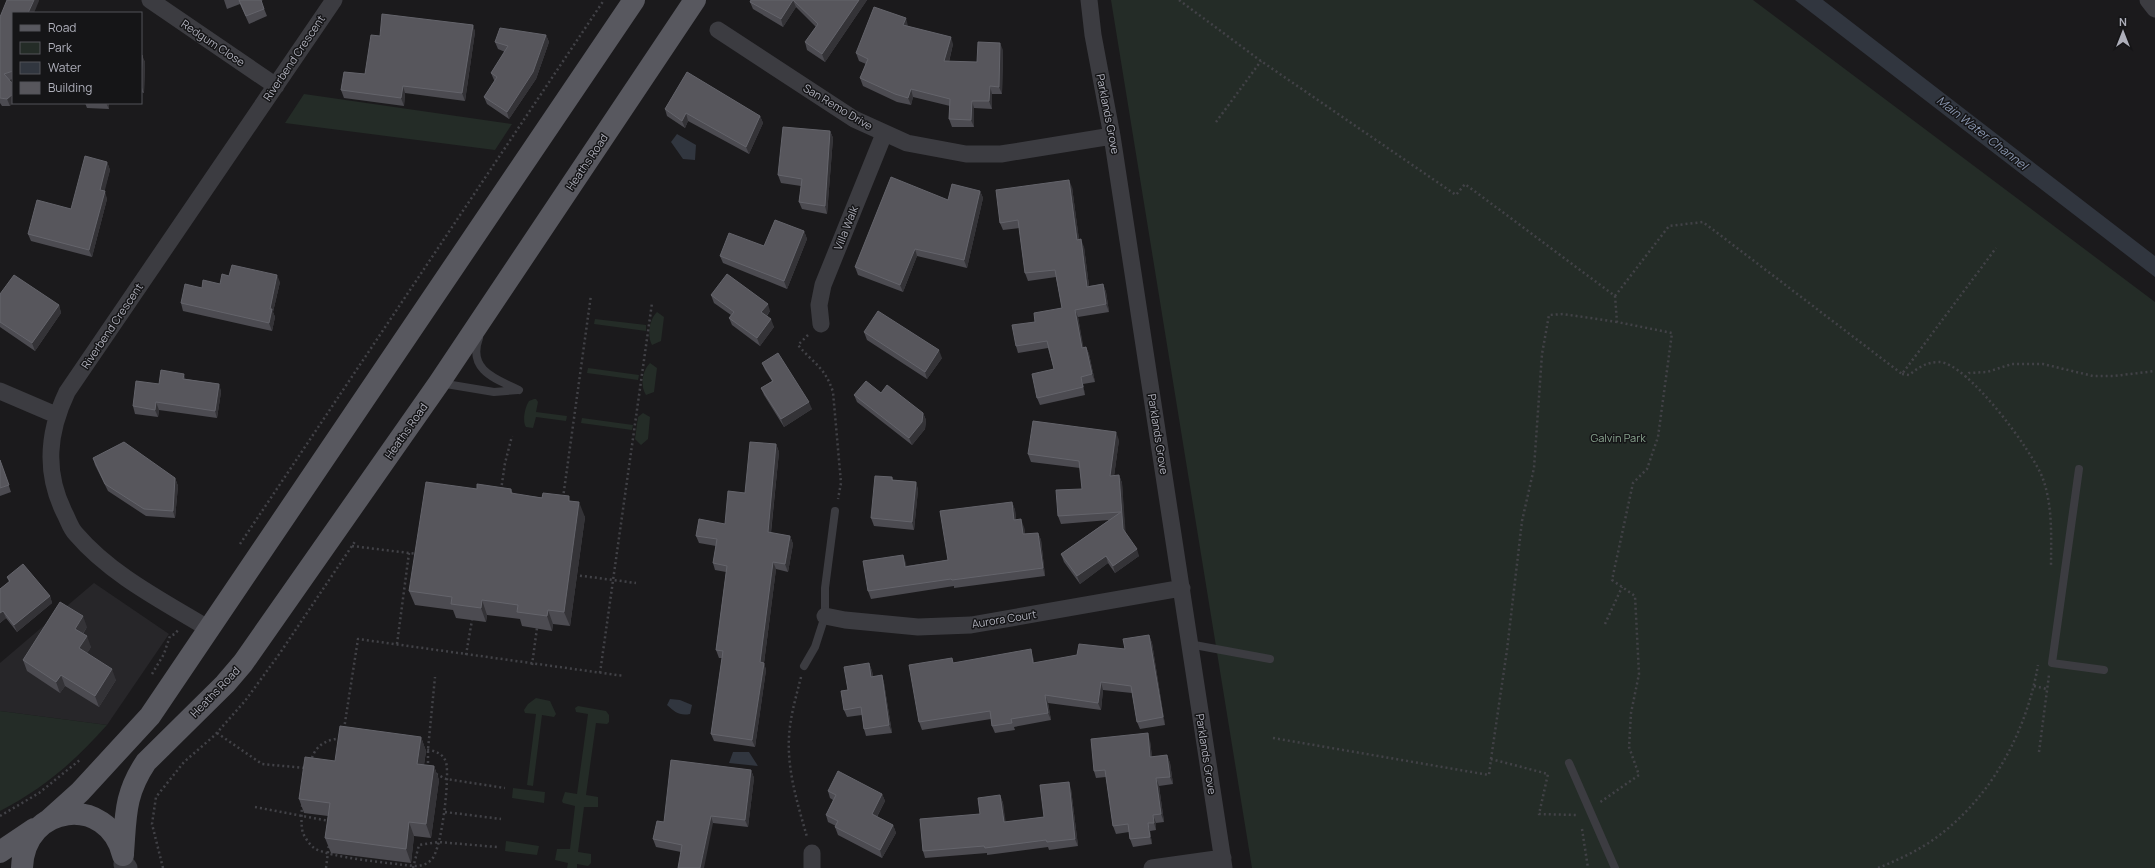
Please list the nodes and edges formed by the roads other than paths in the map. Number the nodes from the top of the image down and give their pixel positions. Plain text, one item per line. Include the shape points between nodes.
1 (150, 0) edge
2 (334, 0) edge
3 (634, 0) edge
4 (695, 0) edge
5 (1089, 0) edge
6 (2148, 0) edge
7 (2155, 9) edge
8 (718, 30) dead end
9 (276, 86) junction
10 (884, 134) junction
11 (1112, 136) junction
12 (548, 220) junction
13 (821, 324) road end
14 (439, 383) junction
15 (0, 391) edge
16 (56, 415) junction
17 (2080, 469) dead end
18 (835, 511) road end
19 (1182, 588) junction
20 (824, 616) junction
21 (209, 629) junction
22 (1189, 644) junction
23 (1270, 659) dead end
24 (804, 666) road end
25 (2104, 670) dead end
26 (1569, 763) dead end
27 (44, 823) junction
28 (0, 852) edge
29 (124, 863) edge
30 (1223, 863) edge
31 (22, 868) edge
32 (1152, 868) edge
33 (1615, 868) edge

1 - 9 street, Redgum Close
2 - 9 street, Riverbend Crescent
3 - 21 main road
4 - 12 main road, Heaths Road
5 - 11 street, Parklands Grove
6 - 7 street
8 - 10 street, San Remo Drive via 854,119
9 - 16 street, Riverbend Crescent via 67,392
10 - 11 street, San Remo Drive via 906,143 966,154 1002,154
10 - 13 street, Villa Walk via 823,285 819,305
11 - 19 street, Parklands Grove
12 - 14 main road, Heaths Road
12 - 14 lane via 534,253 482,331 476,346 480,364 488,375 519,390 494,392
14 - 29 main road, Heaths Road via 243,663 146,762 137,776 127,802
15 - 16 street
16 - 21 street, Riverbend Crescent via 51,440 51,469 58,500 74,532 101,559
17 - 25 lane via 2052,663
18 - 20 lane
19 - 20 street, Aurora Court via 971,625 918,627
19 - 22 street, Parklands Grove
20 - 24 lane via 815,646
21 - 27 main road via 150,716 80,792
22 - 23 lane
22 - 30 street, Parklands Grove
26 - 33 lane
27 - 28 main road
27 - 29 main road via 65,814 95,818 108,827 117,839
27 - 31 main road via 27,840 22,855
30 - 32 street

